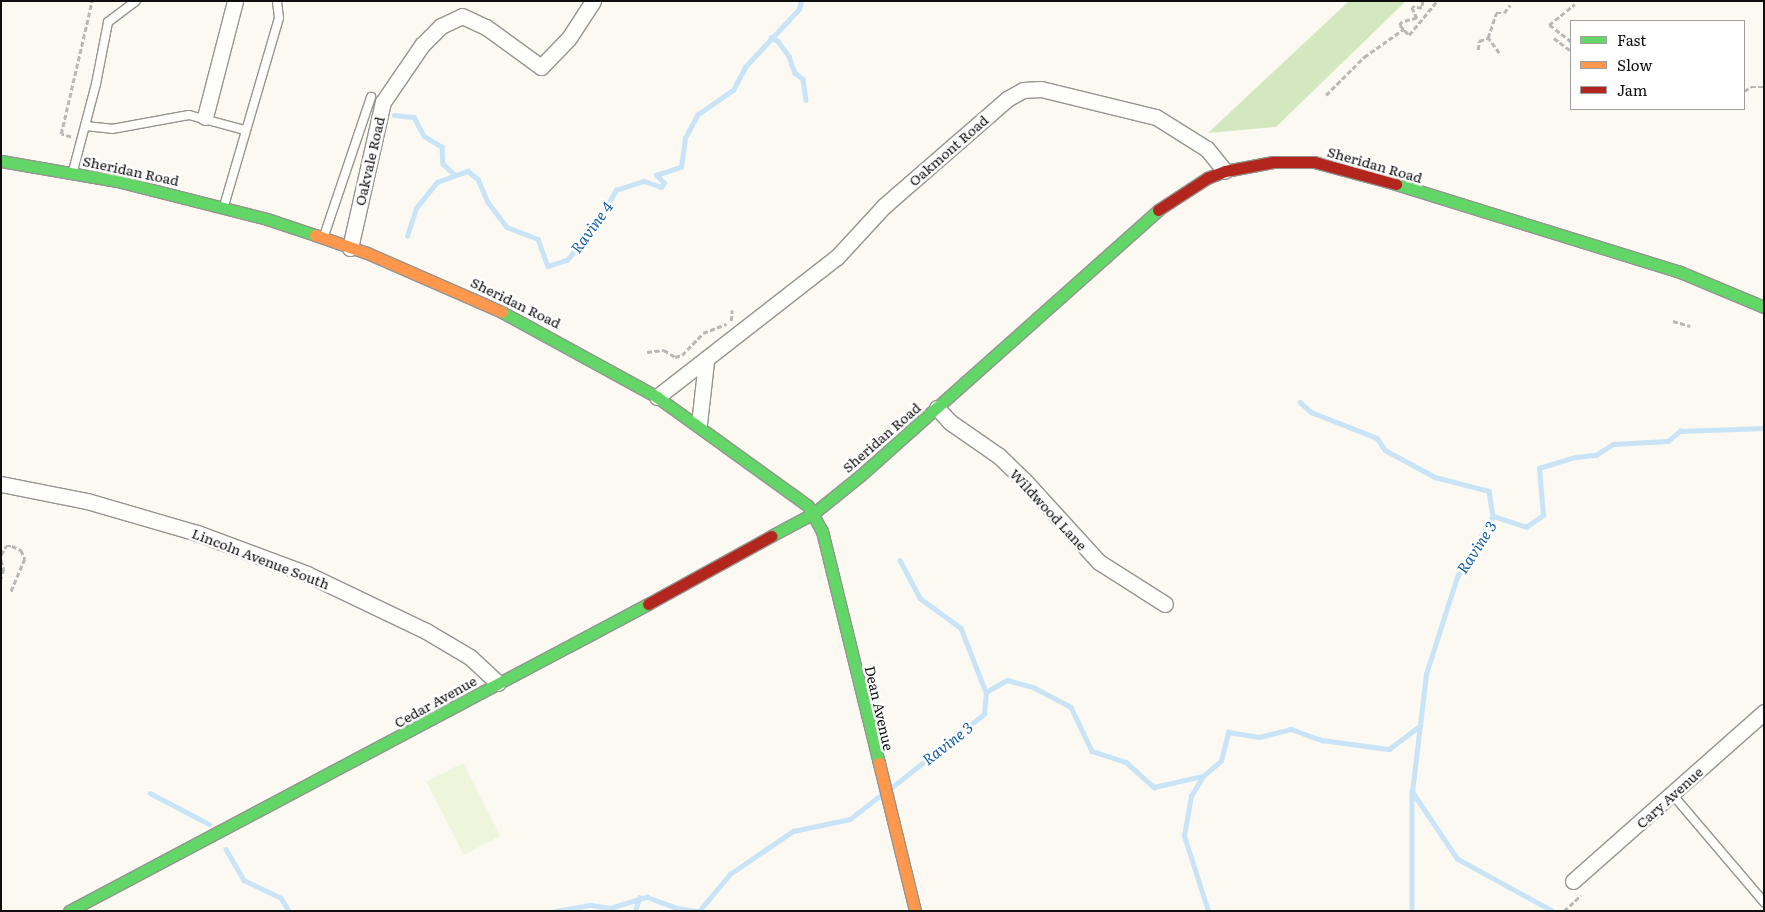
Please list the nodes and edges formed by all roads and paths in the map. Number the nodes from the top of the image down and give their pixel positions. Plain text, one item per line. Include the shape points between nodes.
1 (92, 1) edge
2 (136, 1) edge
3 (235, 1) edge
4 (277, 1) edge
5 (593, 1) edge
6 (1423, 1) edge
7 (1437, 1) edge
8 (1575, 4) dead end
9 (1510, 5) dead end
10 (1404, 29) junction
11 (1488, 38) junction
12 (1554, 38) dead end
13 (1570, 41) edge
14 (1478, 50) dead end
15 (1570, 50) edge
16 (1499, 53) dead end
17 (1764, 87) edge
18 (1745, 90) edge
19 (1326, 95) dead end
20 (371, 97) dead end
21 (205, 117) junction
22 (85, 126) junction
23 (245, 130) junction
24 (72, 146) dead end
25 (1, 161) edge
26 (1225, 171) junction
27 (73, 173) junction
28 (224, 207) junction
29 (323, 238) junction
30 (350, 248) junction
31 (1764, 307) edge
32 (732, 310) dead end
33 (1672, 321) dead end
34 (1690, 326) dead end
35 (647, 352) dead end
36 (706, 362) junction
37 (657, 397) junction
38 (937, 408) junction
39 (699, 424) junction
40 (1, 484) edge
41 (814, 513) junction
42 (1, 555) edge
43 (1, 560) edge
44 (1, 579) edge
45 (11, 592) dead end
46 (1164, 604) dead end
47 (498, 683) junction
48 (1764, 712) edge
49 (1672, 794) junction
50 (1574, 881) dead end
51 (1587, 888) dead end
52 (1764, 902) edge
53 (69, 911) edge
54 (915, 911) edge
55 (1564, 911) edge

1 - 24 path via 61,134 74,137
2 - 22 lane via 108,22
3 - 21 street
4 - 23 lane via 279,18
5 - 30 street, Oakvale Road via 569,38 541,67 486,27 462,16 441,26 422,45 383,102
6 - 10 path via 1422,8 1412,7 1418,18 1402,22 1400,25
7 - 10 path via 1409,35
8 - 13 path via 1549,25
9 - 11 path via 1504,13 1496,13
10 - 19 path via 1364,57
11 - 14 path via 1479,41
11 - 16 path
12 - 15 path
17 - 18 path
20 - 29 lane
21 - 22 lane via 189,115 112,129
21 - 23 lane
22 - 27 lane
23 - 28 lane
25 - 27 street, Sheridan Road
26 - 31 street, Sheridan Road via 1273,162 1314,162 1362,173 1680,272
26 - 36 street, Oakmont Road via 1207,149 1156,117 1041,89 1023,90 1007,99 884,206 837,258 793,289
26 - 38 street, Sheridan Road via 1207,178 1162,207
27 - 28 street, Sheridan Road
28 - 29 street, Sheridan Road
29 - 30 street, Sheridan Road
30 - 37 street, Sheridan Road via 472,297 558,340
32 - 35 path via 730,321 703,333 682,355 675,357 664,350
33 - 34 path
36 - 37 street, Oakmont Road
36 - 39 street
37 - 39 street, Sheridan Road
38 - 41 street, Sheridan Road
38 - 46 street, Wildwood Lane via 950,422 999,456 1099,562
39 - 41 street, Sheridan Road via 795,494
40 - 47 street, Lincoln Avenue South via 87,501 188,530 307,574 426,631 470,658
41 - 47 street, Cedar Avenue
41 - 54 street, Dean Avenue via 822,531
42 - 45 path via 6,546 12,546 25,558
43 - 44 path via 4,569
47 - 53 street, Cedar Avenue
48 - 49 street, Cary Avenue
49 - 50 street, Cary Avenue
49 - 52 lane
51 - 55 path

